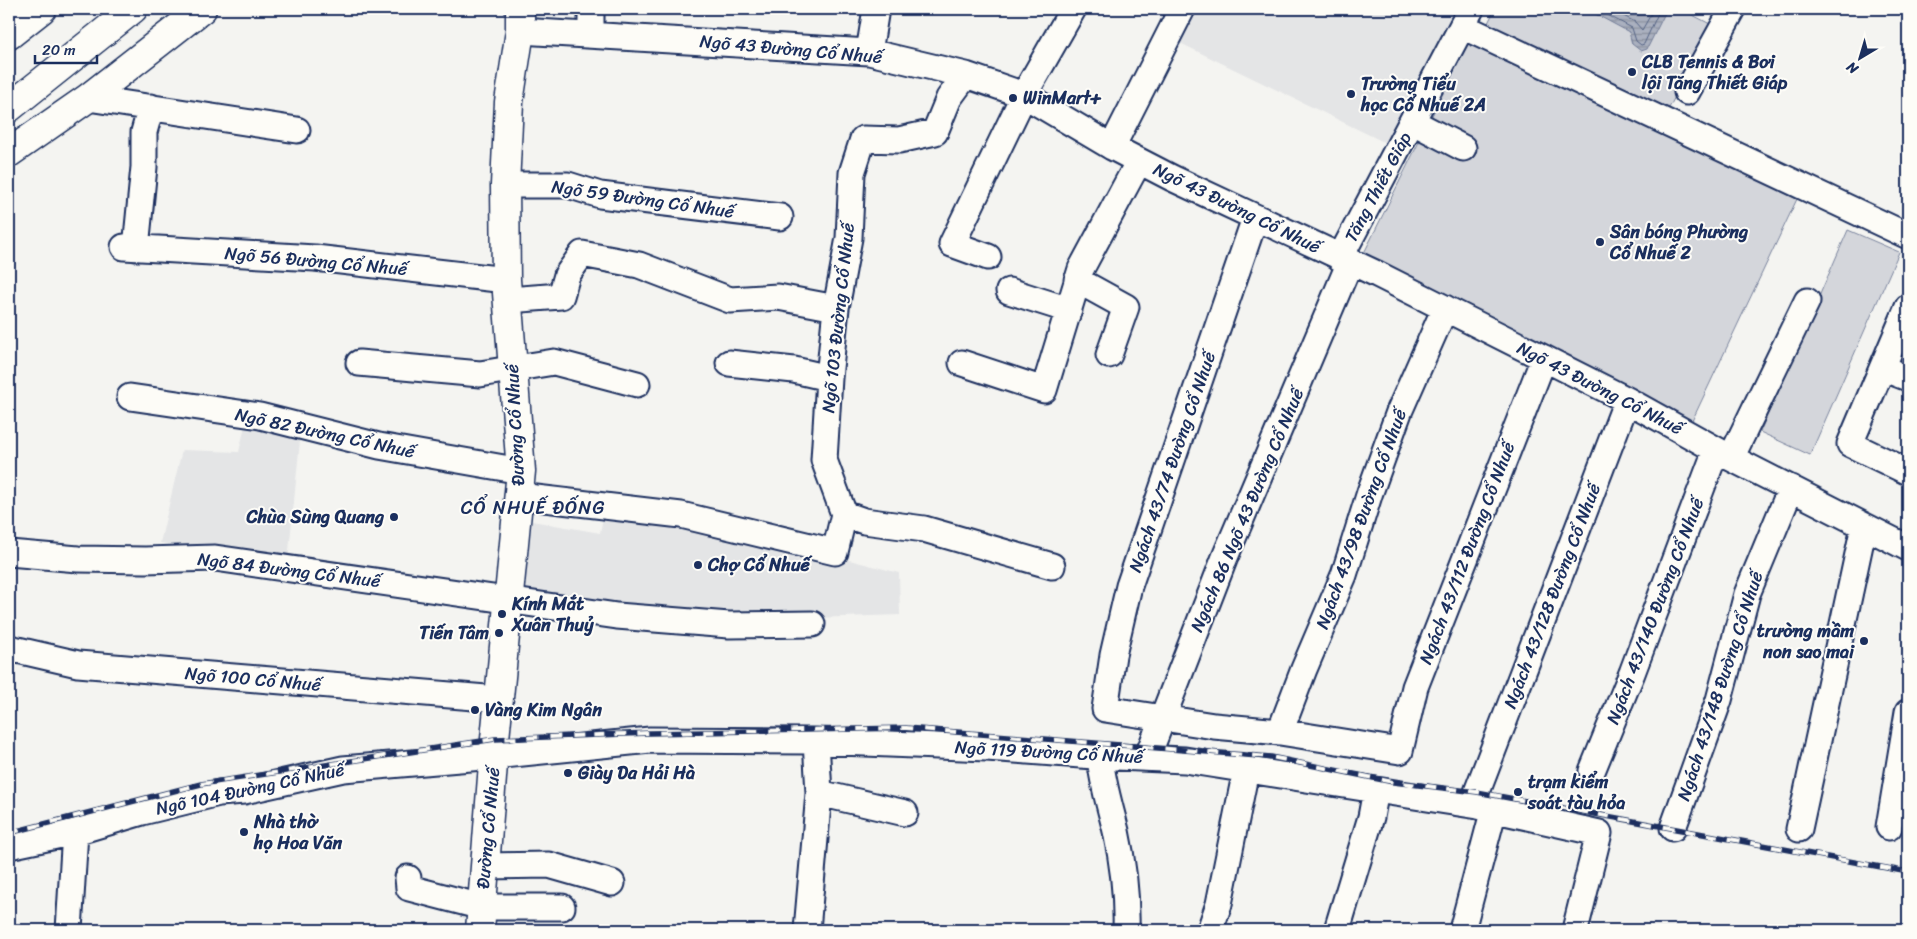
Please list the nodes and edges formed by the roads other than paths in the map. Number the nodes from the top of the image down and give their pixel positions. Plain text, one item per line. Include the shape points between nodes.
1 (26, 9) edge
2 (42, 9) edge
3 (132, 9) edge
4 (202, 9) edge
5 (591, 9) edge
6 (876, 9) edge
7 (1073, 9) edge
8 (1182, 9) edge
9 (1733, 9) edge
10 (1467, 17) edge
11 (520, 20) edge
12 (9, 23) edge
13 (9, 35) edge
14 (591, 35) junction
15 (869, 52) junction
16 (966, 75) junction
17 (1687, 92) dead end
18 (1024, 95) junction
19 (88, 98) junction
20 (151, 107) junction
21 (9, 108) edge
22 (1413, 122) junction
23 (297, 130) dead end
24 (1112, 147) junction
25 (1463, 148) dead end
26 (9, 153) edge
27 (1139, 161) junction
28 (506, 184) junction
29 (780, 217) dead end
30 (1255, 218) junction
31 (1908, 236) edge
32 (988, 257) dead end
33 (1345, 260) junction
34 (1078, 280) junction
35 (507, 290) junction
36 (1009, 292) dead end
37 (1807, 301) dead end
38 (1908, 307) edge
39 (836, 308) junction
40 (1445, 308) junction
41 (1069, 310) junction
42 (1109, 354) dead end
43 (1544, 358) junction
44 (359, 363) dead end
45 (729, 363) dead end
46 (962, 363) dead end
47 (513, 369) junction
48 (829, 378) junction
49 (637, 384) dead end
50 (130, 397) dead end
51 (1627, 400) junction
52 (1723, 454) junction
53 (1908, 472) edge
54 (520, 484) junction
55 (1791, 488) junction
56 (844, 514) junction
57 (1864, 526) junction
58 (1908, 548) edge
59 (9, 553) edge
60 (1052, 566) dead end
61 (509, 599) junction
62 (812, 624) dead end
63 (9, 648) edge
64 (498, 699) junction
65 (1908, 712) edge
66 (1161, 719) junction
67 (1280, 732) junction
68 (816, 741) junction
69 (494, 756) junction
70 (1100, 756) junction
71 (1147, 758) junction
72 (1260, 767) junction
73 (1592, 771) dead end
74 (1376, 790) junction
75 (819, 793) junction
76 (1485, 800) junction
77 (905, 813) dead end
78 (1889, 826) dead end
79 (1673, 828) dead end
80 (1799, 829) dead end
81 (75, 832) junction
82 (9, 846) edge
83 (485, 866) junction
84 (408, 878) dead end
85 (612, 883) dead end
86 (562, 907) dead end
87 (481, 919) edge
88 (69, 930) edge
89 (807, 930) edge
90 (1126, 930) edge
91 (1210, 930) edge
92 (1337, 930) edge
93 (1462, 930) edge
94 (1575, 930) edge

1 - 12 main road
2 - 13 main road
3 - 21 main road
4 - 19 main road
5 - 14 street
6 - 15 street
7 - 18 street
8 - 24 street
9 - 17 street
10 - 22 street, Tăng Thiết Giáp
10 - 31 street
11 - 14 street, Ngõ 43 Đường Cổ Nhuế
11 - 28 main road, Đường Cổ Nhuế via 509,102
14 - 15 street, Ngõ 43 Đường Cổ Nhuế
15 - 16 street, Ngõ 43 Đường Cổ Nhuế
16 - 18 street, Ngõ 43 Đường Cổ Nhuế
16 - 39 street, Ngõ 103 Đường Cổ Nhuế via 949,98 935,132 899,140 863,139 852,174 849,238
18 - 24 street, Ngõ 43 Đường Cổ Nhuế
18 - 32 street via 952,244
19 - 20 street
19 - 26 main road
20 - 23 street
20 - 35 street, Ngõ 56 Đường Cổ Nhuế via 144,132 144,167 130,248 315,258
22 - 25 street
22 - 33 street, Tăng Thiết Giáp
24 - 27 street, Ngõ 43 Đường Cổ Nhuế
27 - 30 street, Ngõ 43 Đường Cổ Nhuế
27 - 34 street
28 - 29 street, Ngõ 59 Đường Cổ Nhuế via 568,185 600,195
28 - 35 main road, Đường Cổ Nhuế
30 - 33 street, Ngõ 43 Đường Cổ Nhuế
30 - 66 street, Ngách 43/74 Đường Cổ Nhuế via 1129,586 1113,655 1105,709
33 - 40 street, Ngõ 43 Đường Cổ Nhuế
33 - 66 street, Ngách 86 Ngõ 43 Đường Cổ Nhuế
34 - 41 street
34 - 42 street via 1126,307
35 - 39 street, Ngõ 56 Đường Cổ Nhuế via 561,296 567,275 582,254 639,265 730,300 778,297
35 - 47 main road, Đường Cổ Nhuế
36 - 41 street
37 - 52 street, Ngách 43/140 Đường Cổ Nhuế
38 - 53 street via 1850,444
39 - 48 street, Ngõ 103 Đường Cổ Nhuế
40 - 43 street, Ngõ 43 Đường Cổ Nhuế
40 - 67 street, Ngách 43/98 Đường Cổ Nhuế via 1399,412 1344,575
41 - 46 street via 1044,390
43 - 51 street, Ngõ 43 Đường Cổ Nhuế
43 - 67 street, Ngách 43/112 Đường Cổ Nhuế via 1415,687 1400,751
44 - 47 street via 480,374
45 - 48 street via 794,370
47 - 49 street via 554,362
47 - 54 main road, Đường Cổ Nhuế
48 - 56 street, Ngõ 103 Đường Cổ Nhuế via 824,460
50 - 54 street, Ngõ 82 Đường Cổ Nhuế via 260,416
51 - 52 street, Ngõ 43 Đường Cổ Nhuế
51 - 76 street, Ngách 43/128 Đường Cổ Nhuế
52 - 55 street, Ngõ 43 Đường Cổ Nhuế
52 - 73 street, Ngách 43/140 Đường Cổ Nhuế
54 - 56 street via 681,515 835,552
54 - 61 main road, Đường Cổ Nhuế
55 - 57 street, Ngõ 43 Đường Cổ Nhuế
55 - 79 street, Ngách 43/148 Đường Cổ Nhuế via 1747,594 1719,700
56 - 60 street via 864,521 924,529
57 - 58 street, Ngõ 43 Đường Cổ Nhuế
57 - 80 street
59 - 61 street, Ngõ 84 Đường Cổ Nhuế via 78,559 215,558
61 - 62 street, Ngõ 84 Đường Cổ Nhuế via 617,616 729,625
61 - 64 main road, Đường Cổ Nhuế
63 - 64 street, Ngõ 100 Cổ Nhuế via 78,664
64 - 69 main road, Đường Cổ Nhuế
65 - 78 street
66 - 67 street
66 - 71 street, Ngách 86 Ngõ 43 Đường Cổ Nhuế
68 - 69 street, Ngõ 119 Đường Cổ Nhuế via 650,740
68 - 70 street, Ngõ 119 Đường Cổ Nhuế
68 - 75 street
69 - 81 street, Ngõ 104 Đường Cổ Nhuế via 343,769 142,812
69 - 83 main road, Đường Cổ Nhuế
70 - 71 street, Ngõ 119 Đường Cổ Nhuế
70 - 90 street via 1101,777 1116,833 1127,901
71 - 72 street, Ngõ 119 Đường Cổ Nhuế via 1203,758
72 - 74 street, Ngõ 119 Đường Cổ Nhuế
72 - 91 street via 1240,795 1219,904
74 - 76 street, Ngõ 119 Đường Cổ Nhuế
74 - 92 street
75 - 77 street
75 - 89 street
76 - 93 street, Ngách 43/128 Đường Cổ Nhuế
76 - 94 street, Ngõ 119 Đường Cổ Nhuế via 1599,833
81 - 82 street, Ngõ 104 Đường Cổ Nhuế
81 - 88 street
83 - 85 street via 549,866
83 - 87 main road, Đường Cổ Nhuế
84 - 87 street via 410,888
86 - 87 street

